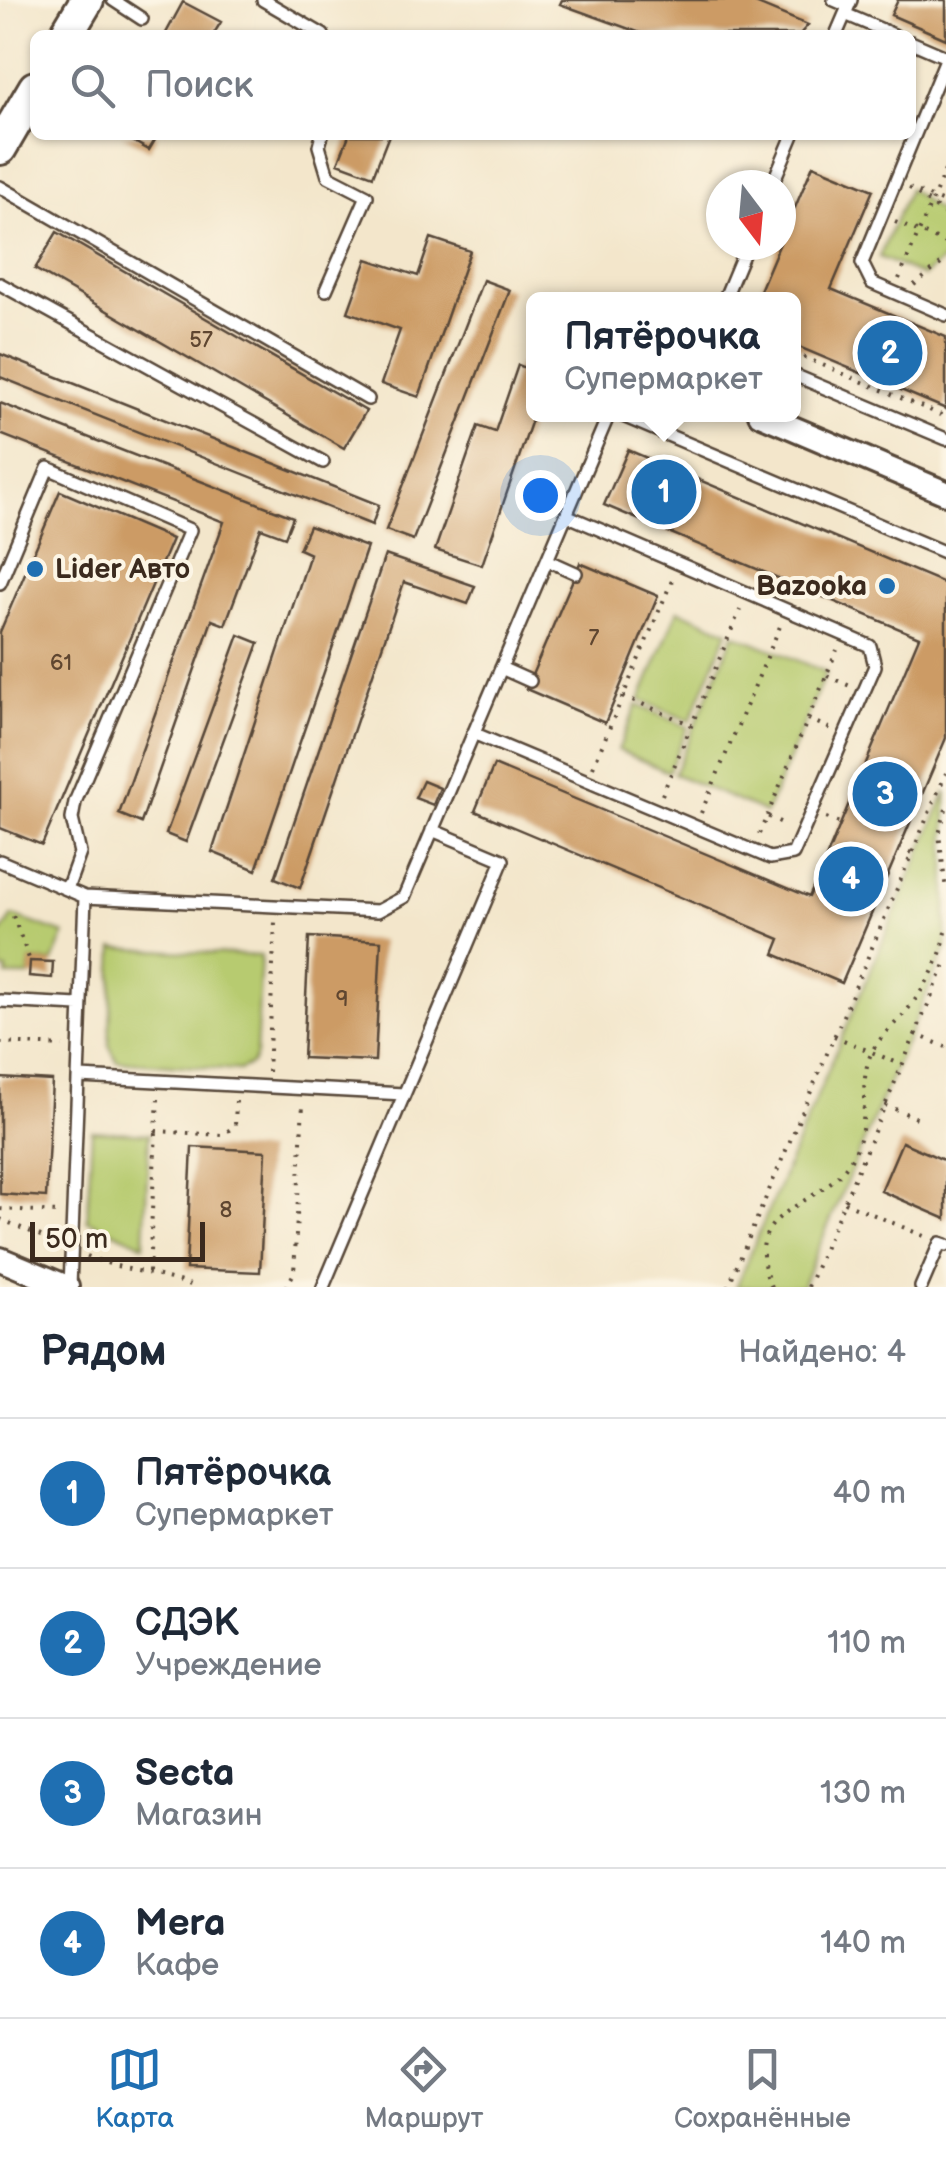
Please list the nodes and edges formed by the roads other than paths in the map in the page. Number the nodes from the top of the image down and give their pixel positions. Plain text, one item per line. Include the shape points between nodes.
1 (86, 0) edge
2 (114, 0) edge
3 (263, 0) edge
4 (834, 0) edge
5 (848, 7) edge
6 (142, 19) dead end
7 (69, 30) edge
8 (314, 30) edge
9 (838, 30) edge
10 (886, 30) edge
11 (916, 44) edge
12 (946, 58) edge
13 (30, 97) edge
14 (916, 129) edge
15 (321, 140) edge
16 (791, 140) edge
17 (911, 140) edge
18 (0, 148) edge
19 (778, 170) edge
20 (0, 187) edge
21 (741, 260) edge
22 (0, 284) edge
23 (326, 290) dead end
24 (727, 292) edge
25 (946, 314) edge
26 (801, 378) edge
27 (368, 398) dead end
28 (605, 422) edge
29 (637, 422) edge
30 (779, 422) edge
31 (946, 439) edge
32 (322, 462) dead end
33 (946, 493) edge
34 (566, 515) junction
35 (946, 553) edge
36 (547, 560) junction
37 (576, 573) dead end
38 (0, 583) edge
39 (501, 668) junction
40 (530, 681) dead end
41 (474, 733) junction
42 (432, 830) junction
43 (0, 861) edge
44 (66, 889) junction
45 (85, 897) junction
46 (0, 1001) edge
47 (79, 1005) junction
48 (80, 1078) junction
49 (404, 1094) junction
50 (943, 1244) edge
51 (0, 1259) edge
52 (27, 1279) edge
53 (68, 1287) edge
54 (322, 1287) edge
55 (921, 1287) edge

1 - 7 street
2 - 6 lane
3 - 8 lane
4 - 5 lane
5 - 9 lane
5 - 10 lane
11 - 12 lane
12 - 14 lane
13 - 18 street
15 - 23 lane via 328,176 368,196
16 - 19 lane
17 - 25 lane via 862,263 872,284
20 - 27 lane
21 - 24 lane
22 - 32 lane
26 - 31 lane
28 - 34 lane
29 - 35 lane
30 - 33 street
34 - 36 lane
34 - 41 lane via 874,651 875,666 846,735 797,849 786,858 770,858
36 - 37 lane
36 - 39 lane
38 - 44 lane via 48,468 190,530 74,802 80,853
39 - 40 lane
39 - 41 lane
41 - 42 lane
42 - 45 lane via 404,897 378,911
42 - 49 lane via 503,860
43 - 44 lane
44 - 45 lane
45 - 47 lane
46 - 47 lane
47 - 48 lane
48 - 49 lane
48 - 53 lane
49 - 54 lane
50 - 55 lane
51 - 52 street
52 - 53 street

